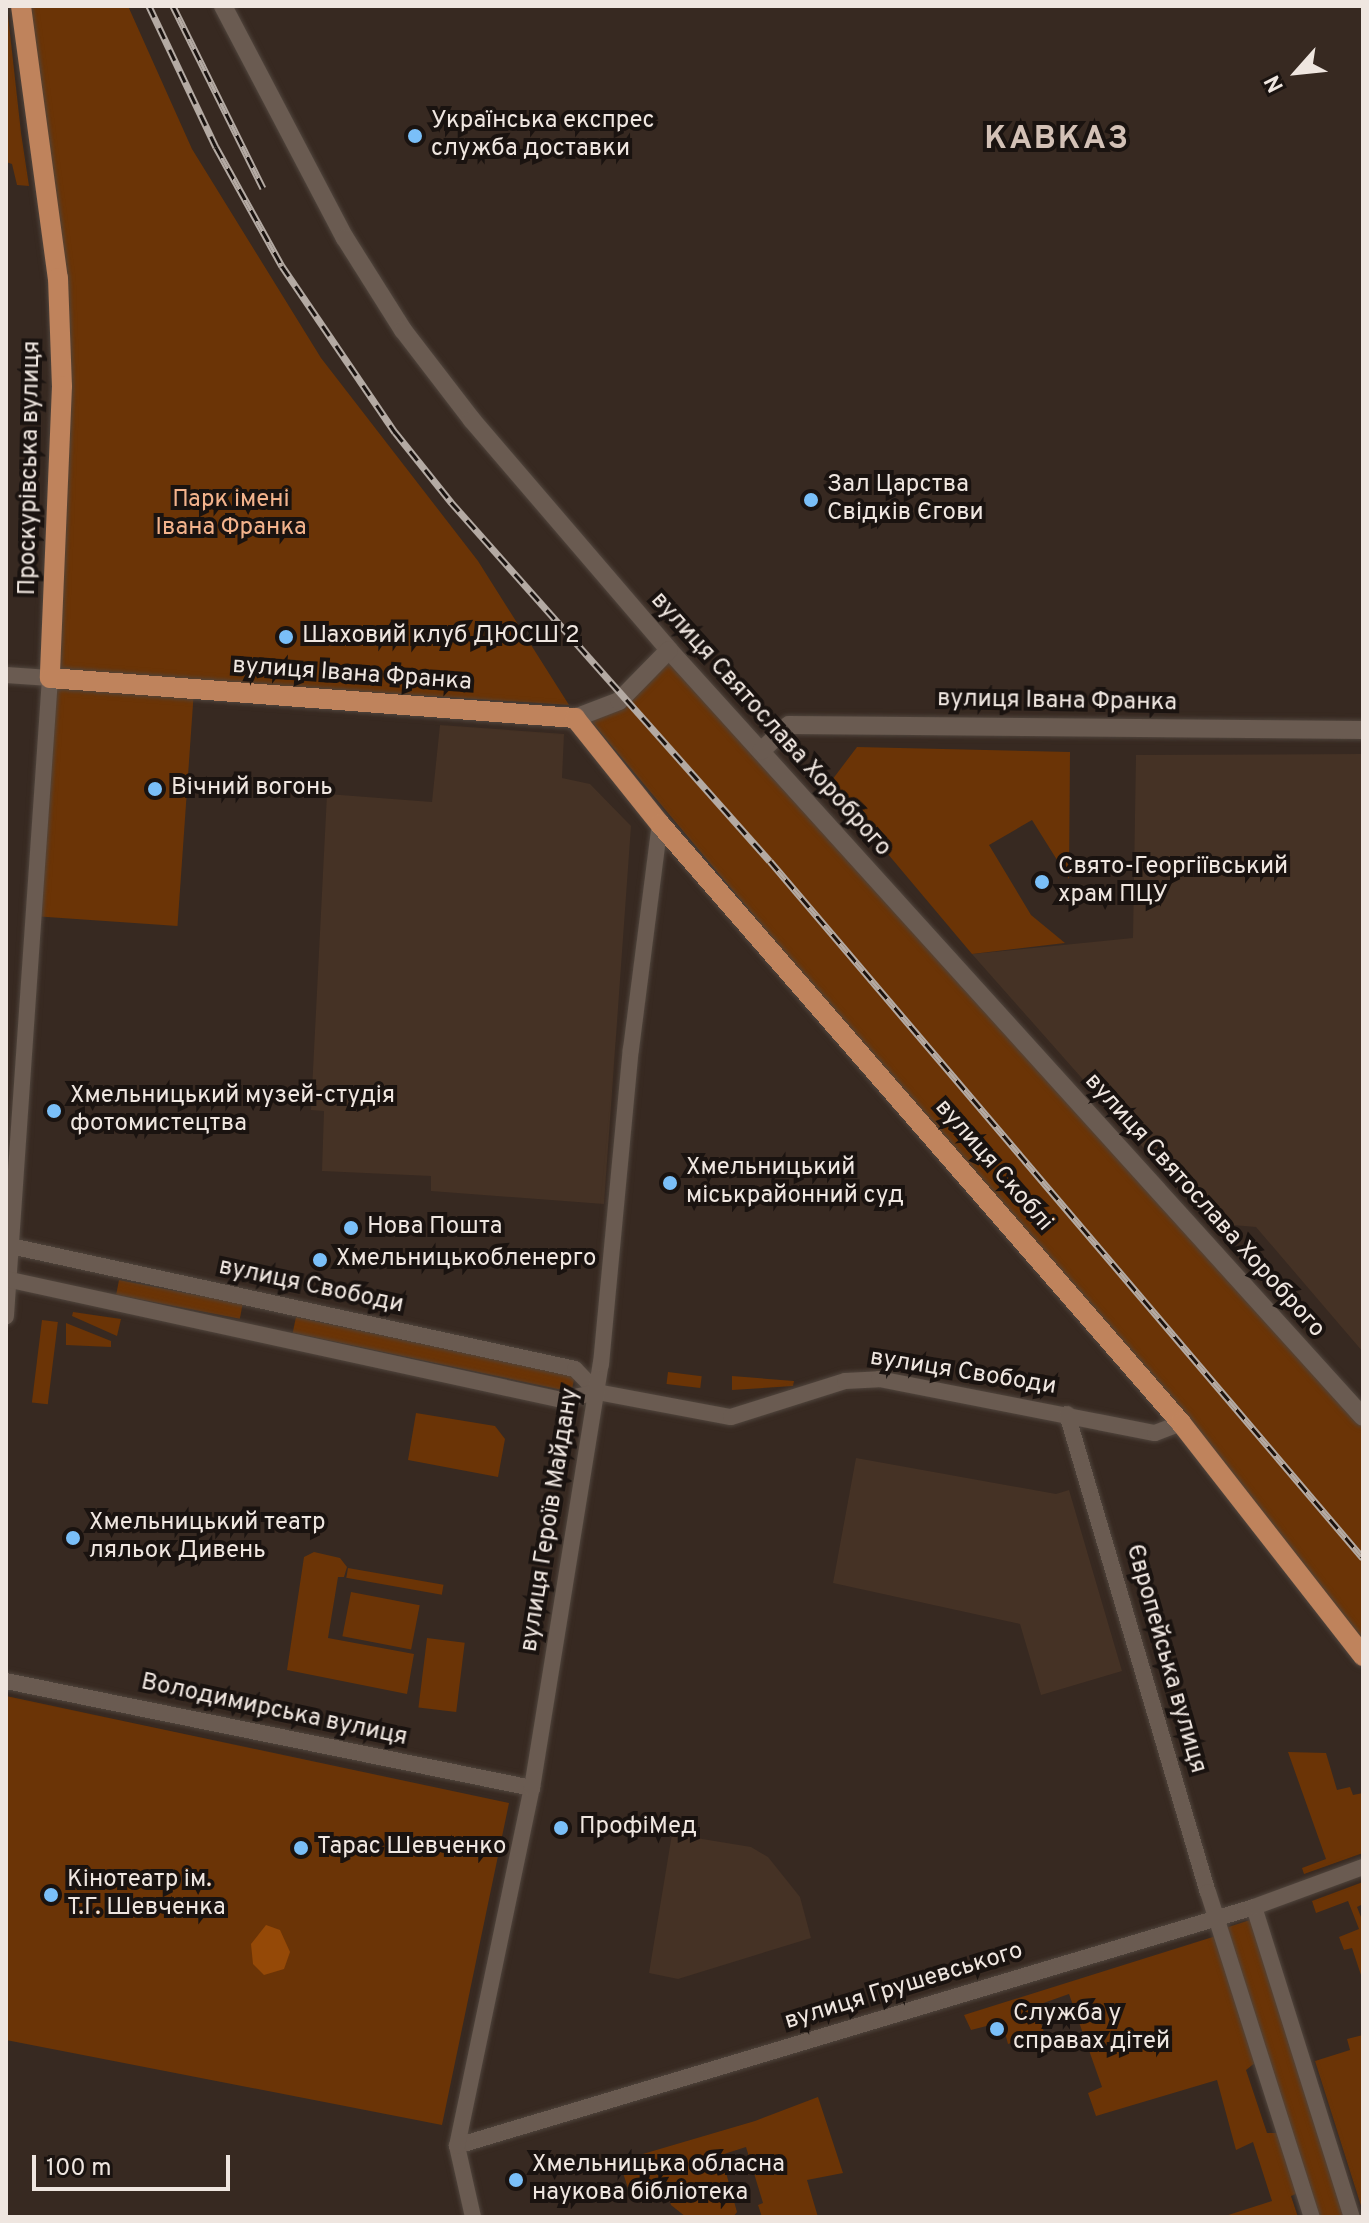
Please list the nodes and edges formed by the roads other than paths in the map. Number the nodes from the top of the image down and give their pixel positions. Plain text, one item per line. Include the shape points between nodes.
1 (21, 6) edge
2 (223, 6) edge
3 (669, 650) junction
4 (6, 675) edge
5 (50, 678) junction
6 (575, 718) junction
7 (1363, 730) edge
8 (761, 751) junction
9 (660, 824) junction
10 (9, 1246) edge
11 (8, 1279) edge
12 (6, 1316) edge
13 (597, 1392) junction
14 (1067, 1414) junction
15 (1363, 1417) edge
16 (1181, 1423) junction
17 (1363, 1656) edge
18 (6, 1681) edge
19 (532, 1788) junction
20 (1363, 1867) edge
21 (1254, 1907) junction
22 (1218, 1918) junction
23 (457, 2146) junction
24 (473, 2217) edge
25 (1312, 2217) edge
26 (1352, 2217) edge

1 - 5 main road, Проскурівська вулиця via 58,278 62,386
2 - 3 main road, вулиця Святослава Хороброго via 307,172 403,330 527,488
3 - 6 main road, вулиця Івана Франка via 619,701
3 - 8 main road, вулиця Святослава Хороброго
4 - 5 street, вулиця Івана Франка
5 - 6 main road, вулиця Івана Франка
5 - 10 street, Проскурівська вулиця
6 - 9 main road, вулиця Скоблі
7 - 8 main road, вулиця Івана Франка via 789,725
8 - 15 main road, вулиця Святослава Хороброго
9 - 13 street, вулиця Героїв Майдану
9 - 16 main road, вулиця Скоблі
10 - 11 street, Проскурівська вулиця
10 - 13 street, вулиця Свободи via 575,1369
11 - 12 street, Проскурівська вулиця
11 - 13 street, вулиця Свободи via 562,1400
13 - 14 street, вулиця Свободи via 731,1417 845,1381 879,1379
13 - 19 street, вулиця Героїв Майдану
14 - 16 street, вулиця Свободи via 1155,1433
14 - 22 street, Європейська вулиця
16 - 17 main road, вулиця Скоблі
18 - 19 street, Володимирська вулиця
19 - 23 street, вулиця Героїв Майдану
20 - 21 street, вулиця Грушевського
21 - 22 street, вулиця Грушевського
21 - 26 street
22 - 23 street, вулиця Грушевського
22 - 25 street, Європейська вулиця
23 - 24 street, вулиця Героїв Майдану

